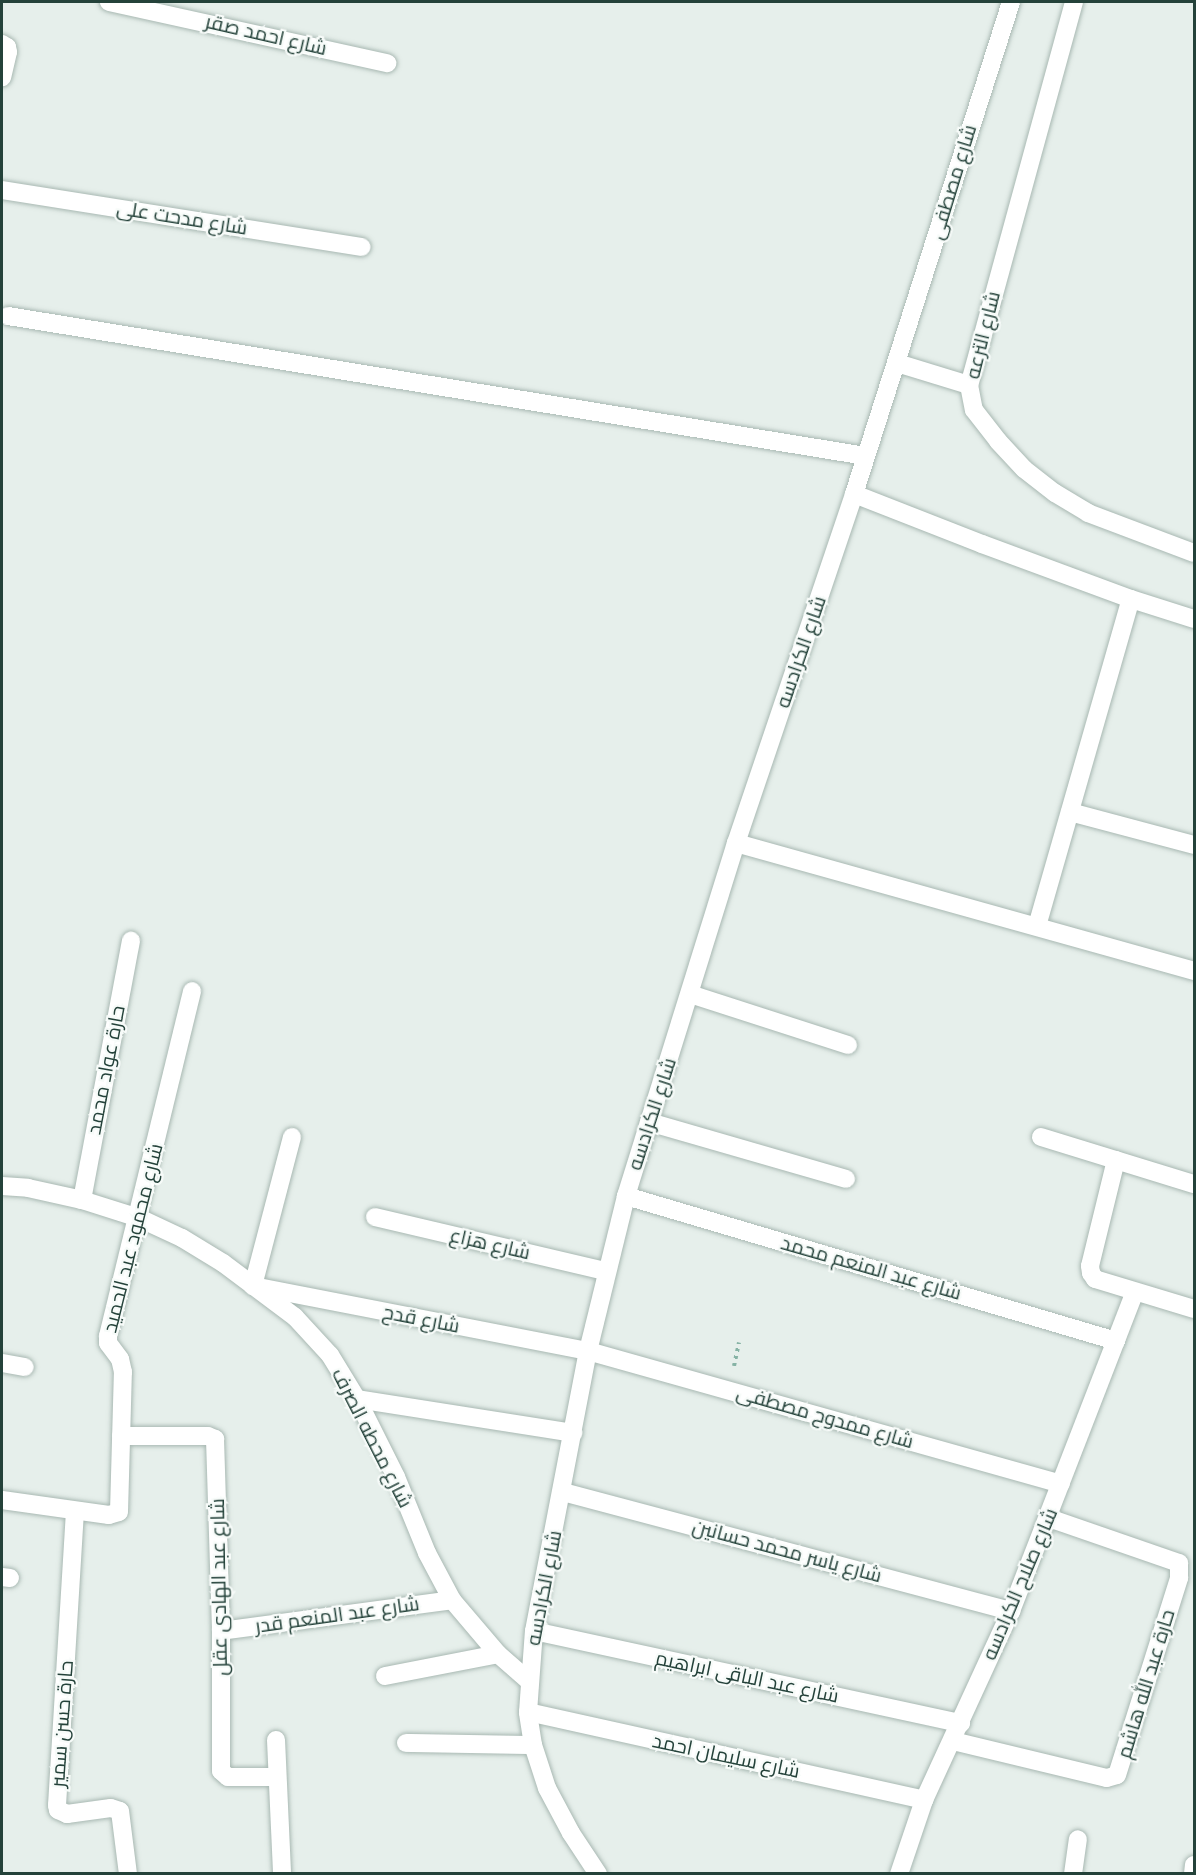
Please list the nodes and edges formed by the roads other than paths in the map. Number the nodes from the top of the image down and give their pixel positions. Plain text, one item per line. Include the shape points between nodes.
1 (109, 2) edge
2 (1011, 2) edge
3 (1074, 2) edge
4 (2, 44) edge
5 (387, 63) dead end
6 (2, 77) edge
7 (2, 190) edge
8 (363, 247) dead end
9 (8, 316) dead end
10 (897, 363) junction
11 (969, 385) junction
12 (866, 456) junction
13 (854, 494) junction
14 (1194, 553) edge
15 (1131, 599) junction
16 (1194, 619) edge
17 (1070, 812) junction
18 (736, 843) junction
19 (1194, 845) edge
20 (1037, 926) junction
21 (131, 941) dead end
22 (1194, 971) edge
23 (192, 992) dead end
24 (690, 994) junction
25 (848, 1045) dead end
26 (649, 1122) junction
27 (292, 1137) dead end
28 (1041, 1137) dead end
29 (1116, 1160) junction
30 (846, 1179) dead end
31 (1194, 1184) edge
32 (2, 1186) edge
33 (626, 1196) junction
34 (82, 1200) junction
35 (375, 1217) dead end
36 (139, 1218) junction
37 (606, 1271) junction
38 (253, 1286) junction
39 (1135, 1292) junction
40 (1194, 1309) edge
41 (1116, 1341) junction
42 (588, 1351) junction
43 (2, 1363) edge
44 (25, 1367) dead end
45 (357, 1399) junction
46 (573, 1433) junction
47 (122, 1436) junction
48 (1061, 1484) junction
49 (563, 1492) junction
50 (2, 1500) edge
51 (75, 1511) junction
52 (1048, 1518) junction
53 (452, 1600) junction
54 (1011, 1611) junction
55 (221, 1631) junction
56 (534, 1631) junction
57 (498, 1654) junction
58 (385, 1676) dead end
59 (529, 1681) junction
60 (528, 1712) junction
61 (961, 1723) junction
62 (276, 1740) dead end
63 (953, 1741) junction
64 (406, 1743) dead end
65 (533, 1745) junction
66 (277, 1777) junction
67 (924, 1800) junction
68 (1078, 1839) dead end
69 (1194, 1865) edge
70 (128, 1874) edge
71 (282, 1874) edge
72 (598, 1874) edge
73 (899, 1874) edge
74 (1073, 1874) edge
75 (1193, 1874) edge

1 - 5 street, شارع احمد صقر
2 - 10 street, شارع مصطفى
3 - 11 street, شارع الترعه
4 - 6 street via 8,52
7 - 8 street, شارع مدحت على
9 - 12 street
10 - 11 street
10 - 12 street, شارع الكرادسه
11 - 14 street, شارع الترعه via 974,410 998,441 1055,494 1088,513
12 - 13 street, شارع الكرادسه
13 - 15 street
13 - 18 street, شارع الكرادسه
15 - 16 street
15 - 17 street
17 - 19 street
17 - 20 street
18 - 20 street
18 - 24 street, شارع الكرادسه
20 - 22 street
21 - 34 street, حارة عواد محمد
23 - 36 street, شارع محمود عبد الحميد
24 - 25 street
24 - 26 street, شارع الكرادسه
26 - 30 street
26 - 33 street, شارع الكرادسه
27 - 38 street
28 - 29 street
29 - 31 street
29 - 39 street via 1091,1273 1095,1279
32 - 34 street, شارع محطه الصرف
33 - 37 street, شارع الكرادسه
33 - 41 street, شارع عبد المنعم محمد
34 - 36 street, شارع محطه الصرف
35 - 37 street, شارع هزاع
36 - 38 street, شارع محطه الصرف via 182,1238
36 - 47 street, شارع محمود عبد الحميد via 108,1336 108,1343 122,1365
37 - 42 street, شارع الكرادسه
38 - 42 street, شارع قدح
38 - 45 street, شارع محطه الصرف via 295,1317 330,1355
39 - 40 street
39 - 41 street, شارع صلاح الكرادسه
41 - 48 street, شارع صلاح الكرادسه
42 - 46 street, شارع الكرادسه
42 - 48 street, شارع ممدوح مصطفى
43 - 44 street
45 - 46 street
45 - 53 street, شارع محطه الصرف
46 - 49 street, شارع الكرادسه
47 - 51 street, شارع محمود عبد الحميد via 119,1512 114,1515
47 - 55 street, شارع عبد الهادى عقل via 215,1439
48 - 52 street, شارع صلاح الكرادسه
49 - 54 street, شارع ياسر محمد حسانين
49 - 56 street, شارع الكرادسه
50 - 51 street
51 - 70 street, حارة حسن سمير via 57,1805 58,1810 67,1814 111,1808 120,1811
52 - 54 street, شارع صلاح الكرادسه
52 - 63 street, حارة عبد الله هاشم via 1179,1563 1179,1578 1117,1774 1107,1778
53 - 55 street, شارع عبد المنعم قدر
53 - 57 street, شارع محطه الصرف
54 - 61 street, شارع صلاح الكرادسه
55 - 66 street, شارع عبد الهادى عقل via 222,1774
56 - 59 street, شارع الكرادسه
56 - 61 street, شارع عبد الباقى ابراهيم
57 - 58 street
57 - 59 street, شارع محطه الصرف
59 - 60 street, شارع الكرادسه
60 - 65 street, شارع الكرادسه
60 - 67 street, شارع سليمان احمد
61 - 63 street, شارع صلاح الكرادسه
62 - 66 street
63 - 67 street, شارع صلاح الكرادسه
64 - 65 street
65 - 72 street, شارع الكرادسه via 547,1788
66 - 71 street
67 - 73 street, شارع صلاح الكرادسه
68 - 74 street
69 - 75 street

